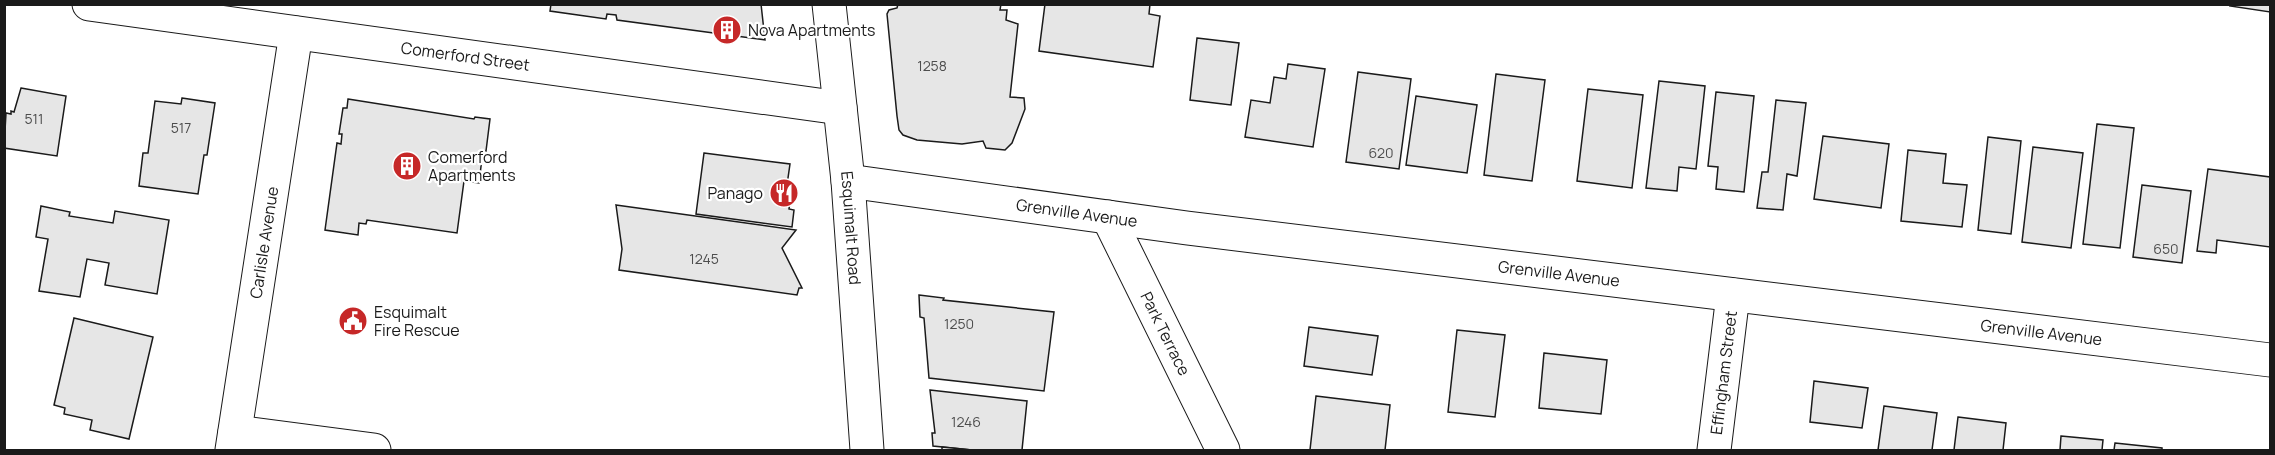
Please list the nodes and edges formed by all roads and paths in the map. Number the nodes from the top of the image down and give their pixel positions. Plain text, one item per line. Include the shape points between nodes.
1 (88, 4) edge
2 (829, 4) edge
3 (296, 33) junction
4 (840, 108) junction
5 (848, 181) junction
6 (1108, 217) junction
7 (1733, 295) junction
8 (2271, 360) edge
9 (233, 441) edge
10 (374, 450) edge
11 (867, 450) edge
12 (1223, 450) edge
13 (1714, 450) edge

1 - 3 street, Comerford Street
2 - 4 street, Esquimalt Road
3 - 4 street, Comerford Street
3 - 9 street, Carlisle Avenue
4 - 5 street, Esquimalt Road
5 - 6 street, Grenville Avenue
5 - 11 street, Esquimalt Road
6 - 7 street, Grenville Avenue
6 - 12 street, Park Terrace
7 - 8 street, Grenville Avenue
7 - 13 street, Effingham Street
9 - 10 street

